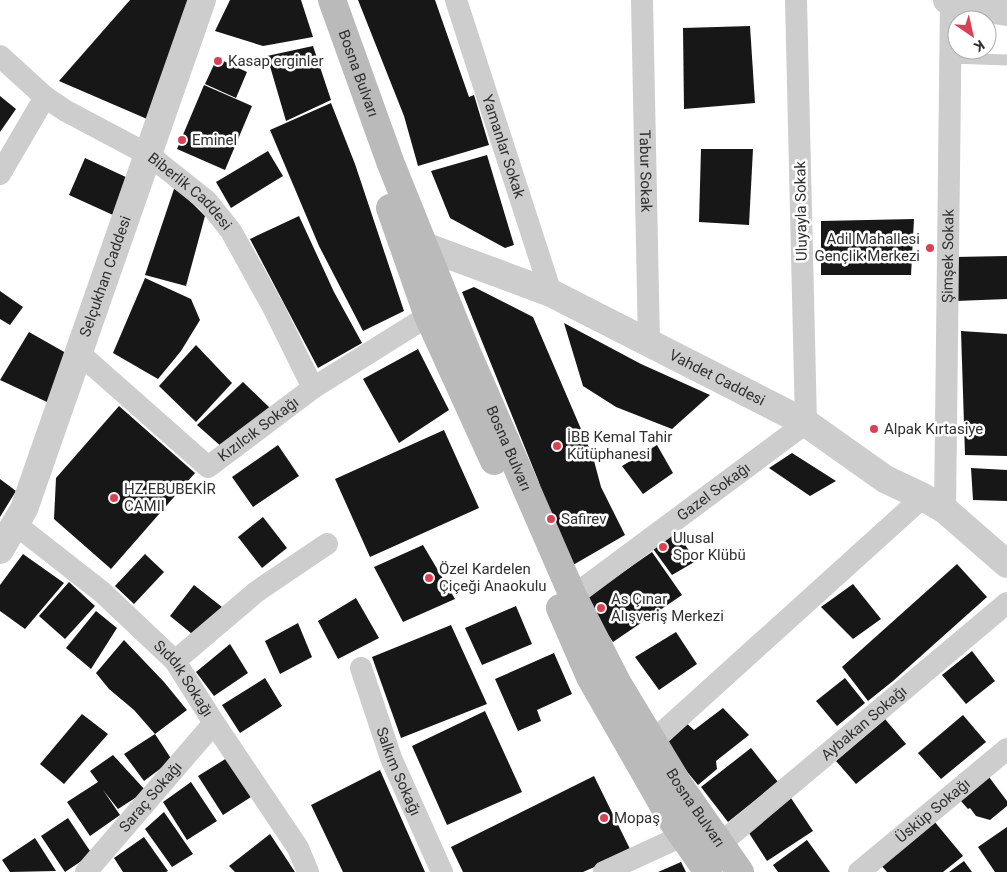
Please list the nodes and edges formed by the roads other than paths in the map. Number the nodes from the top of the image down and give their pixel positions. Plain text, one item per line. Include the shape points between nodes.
1 (202, 0) edge
2 (313, 0) edge
3 (332, 0) edge
4 (456, 0) edge
5 (642, 0) edge
6 (796, 0) edge
7 (949, 1) edge
8 (1007, 12) edge
9 (0, 56) edge
10 (950, 60) edge
11 (45, 97) junction
12 (149, 155) junction
13 (0, 174) edge
14 (400, 236) junction
15 (425, 247) junction
16 (551, 293) junction
17 (428, 316) junction
18 (649, 342) junction
19 (79, 353) junction
20 (312, 388) junction
21 (806, 423) junction
22 (934, 503) junction
23 (15, 524) junction
24 (327, 544) dead end
25 (0, 550) edge
26 (1007, 564) edge
27 (573, 596) junction
28 (1007, 603) edge
29 (175, 661) junction
30 (360, 668) dead end
31 (214, 722) junction
32 (653, 741) junction
33 (1007, 749) edge
34 (682, 836) junction
35 (720, 844) junction
36 (86, 872) edge
37 (308, 872) edge
38 (442, 872) edge
39 (604, 872) edge
40 (708, 872) edge
41 (740, 872) edge
42 (859, 872) edge

1 - 12 street, Selçukhan Caddesi
2 - 14 main road, Bosna Bulvarı
3 - 15 main road, Bosna Bulvarı via 391,164
4 - 16 street, Yamanlar Sokak
5 - 18 street, Tabur Sokak
6 - 21 street, Uluyayla Sokak
7 - 8 street
9 - 11 street, Biberlik Caddesi
10 - 22 street, Şimşek Sokak
11 - 12 street, Biberlik Caddesi
11 - 13 street
12 - 19 street, Selçukhan Caddesi
12 - 20 street, Biberlik Caddesi via 207,201 231,231
14 - 15 street, Vahdet Caddesi
14 - 17 main road, Bosna Bulvarı
15 - 16 street, Vahdet Caddesi
15 - 27 main road, Bosna Bulvarı
16 - 18 street, Vahdet Caddesi
17 - 20 street, Kızılcık Sokağı
17 - 34 main road, Bosna Bulvarı via 590,677
18 - 21 street, Vahdet Caddesi
19 - 20 street, Kızılcık Sokağı via 208,467
19 - 23 street, Selçukhan Caddesi via 24,509
21 - 22 street, Vahdet Caddesi via 885,479
21 - 27 street, Gazel Sokağı
22 - 26 street, Vahdet Caddesi
22 - 32 street
23 - 25 street, Selçukhan Caddesi
23 - 29 street, Sıddık Sokağı via 102,592
24 - 29 street via 256,592
27 - 32 main road, Bosna Bulvarı via 618,684
28 - 35 street, Aybakan Sokağı
29 - 31 street, Sıddık Sokağı
30 - 38 street, Salkım Sokağı via 391,758
31 - 36 street, Saraç Sokağı
31 - 37 street, Sıddık Sokağı via 298,848
32 - 35 main road, Bosna Bulvarı
33 - 42 street, Üsküp Sokağı
34 - 39 street
34 - 40 main road, Bosna Bulvarı
35 - 41 main road, Bosna Bulvarı

